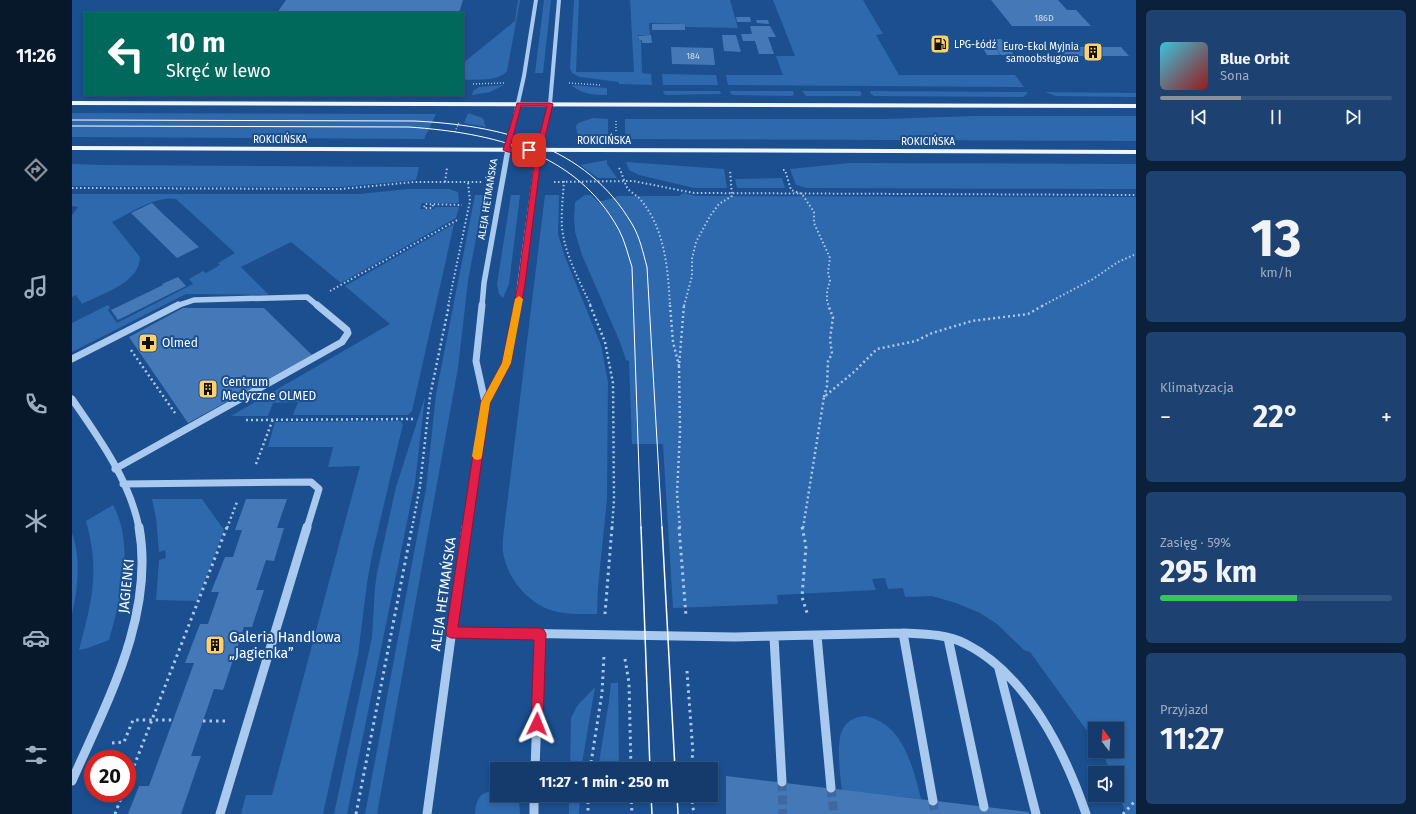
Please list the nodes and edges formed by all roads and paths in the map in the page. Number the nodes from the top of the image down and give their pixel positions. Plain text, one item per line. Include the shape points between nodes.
1 (536, 0) edge
2 (559, 0) edge
3 (510, 83) dead end
4 (469, 84) dead end
5 (72, 102) edge
6 (519, 104) junction
7 (550, 104) junction
8 (1136, 106) edge
9 (616, 117) dead end
10 (459, 122) dead end
11 (455, 132) dead end
12 (616, 133) dead end
13 (72, 148) edge
14 (507, 150) junction
15 (539, 150) junction
16 (1136, 152) edge
17 (617, 164) dead end
18 (448, 166) dead end
19 (737, 170) dead end
20 (777, 170) dead end
21 (445, 182) junction
22 (468, 182) junction
23 (482, 182) dead end
24 (552, 182) dead end
25 (564, 182) junction
26 (625, 182) junction
27 (72, 188) edge
28 (732, 193) junction
29 (802, 194) junction
30 (1136, 195) edge
31 (433, 205) dead end
32 (462, 205) dead end
33 (459, 219) dead end
34 (1136, 254) edge
35 (343, 285) dead end
36 (121, 335) junction
37 (72, 359) edge
38 (679, 366) junction
39 (824, 397) junction
40 (72, 399) edge
41 (485, 402) junction
42 (273, 419) junction
43 (413, 419) dead end
44 (203, 420) junction
45 (242, 420) dead end
46 (115, 469) junction
47 (247, 482) junction
48 (123, 484) junction
49 (605, 614) dead end
50 (451, 632) junction
51 (904, 633) junction
52 (540, 634) junction
53 (688, 636) junction
54 (817, 636) junction
55 (774, 637) junction
56 (948, 638) junction
57 (625, 659) dead end
58 (604, 666) dead end
59 (998, 666) junction
60 (687, 671) dead end
61 (173, 720) dead end
62 (151, 721) junction
63 (88, 743) junction
64 (136, 760) edge
65 (535, 762) edge
66 (591, 762) edge
67 (631, 762) edge
68 (691, 762) edge
69 (72, 781) edge
70 (782, 782) tunnel mouth
71 (831, 788) tunnel mouth
72 (1136, 800) edge
73 (933, 801) tunnel mouth
74 (120, 802) edge
75 (534, 802) edge
76 (588, 802) edge
77 (631, 802) edge
78 (692, 802) edge
79 (984, 807) dead end
80 (115, 814) edge
81 (220, 814) edge
82 (356, 814) edge
83 (427, 814) edge
84 (534, 814) edge
85 (588, 814) edge
86 (632, 814) edge
87 (694, 814) edge
88 (1036, 814) edge
89 (1086, 814) edge
90 (1123, 814) edge

1 - 6 street, ALEJA HETMAŃSKA
2 - 7 street, ALEJA HETMAŃSKA
3 - 4 path
5 - 6 main road
6 - 7 main road
6 - 14 street, ALEJA HETMAŃSKA
7 - 8 main road
7 - 15 street, ALEJA HETMAŃSKA
9 - 12 path
10 - 11 path
13 - 14 main road, ROKICIŃSKA
14 - 15 main road, ROKICIŃSKA
14 - 41 street, ALEJA HETMAŃSKA via 484,283 476,360
15 - 16 main road, ROKICIŃSKA
15 - 41 street, ALEJA HETMAŃSKA via 522,284 506,363
17 - 26 path
18 - 21 path
19 - 28 path via 729,170
20 - 29 path via 785,170 791,190
21 - 22 path
21 - 27 path via 341,189
22 - 23 path
22 - 82 path via 470,201 430,396 420,486
24 - 25 path
25 - 26 path
25 - 49 path via 563,234 607,344 612,364 614,500
26 - 28 path via 644,182 694,193
26 - 38 path via 628,190 638,196 656,223 664,246 669,270 673,342
28 - 29 path
28 - 38 path via 732,196 719,204 710,216 696,242 692,276 684,303
29 - 30 path
29 - 39 path via 814,212 814,223 830,258 827,302 833,317 830,339 832,354 828,361
31 - 32 path
33 - 35 path
34 - 39 path via 1028,314 972,321 932,333 916,342 877,349
36 - 37 street
36 - 44 path via 183,425
36 - 44 street via 194,300 307,297 347,330 348,333 342,342
38 - 53 path via 680,432 677,494
39 - 54 path via 802,525 806,546 802,597
40 - 46 street, JAGIENKI
41 - 50 street, ALEJA HETMAŃSKA
42 - 43 path
42 - 45 path
42 - 47 path
44 - 46 street
46 - 48 street, JAGIENKI
47 - 48 street
47 - 62 path
47 - 81 street via 311,482 320,489
48 - 63 street, JAGIENKI via 138,519 142,543 139,601 134,629
50 - 52 street
50 - 83 street, ALEJA HETMAŃSKA
51 - 54 street
51 - 56 street
51 - 73 street
52 - 53 street
52 - 65 street
53 - 55 street
54 - 55 street
54 - 71 street
55 - 70 street
56 - 59 street via 966,644
56 - 79 street
57 - 67 path via 629,683
58 - 66 path
59 - 88 street
59 - 89 street via 1042,719 1064,758
60 - 68 path
61 - 62 path
62 - 63 path via 133,720 124,742
62 - 64 path
63 - 69 street, JAGIENKI
72 - 90 path
74 - 80 path
75 - 84 street
76 - 85 path
77 - 86 path
78 - 87 path

